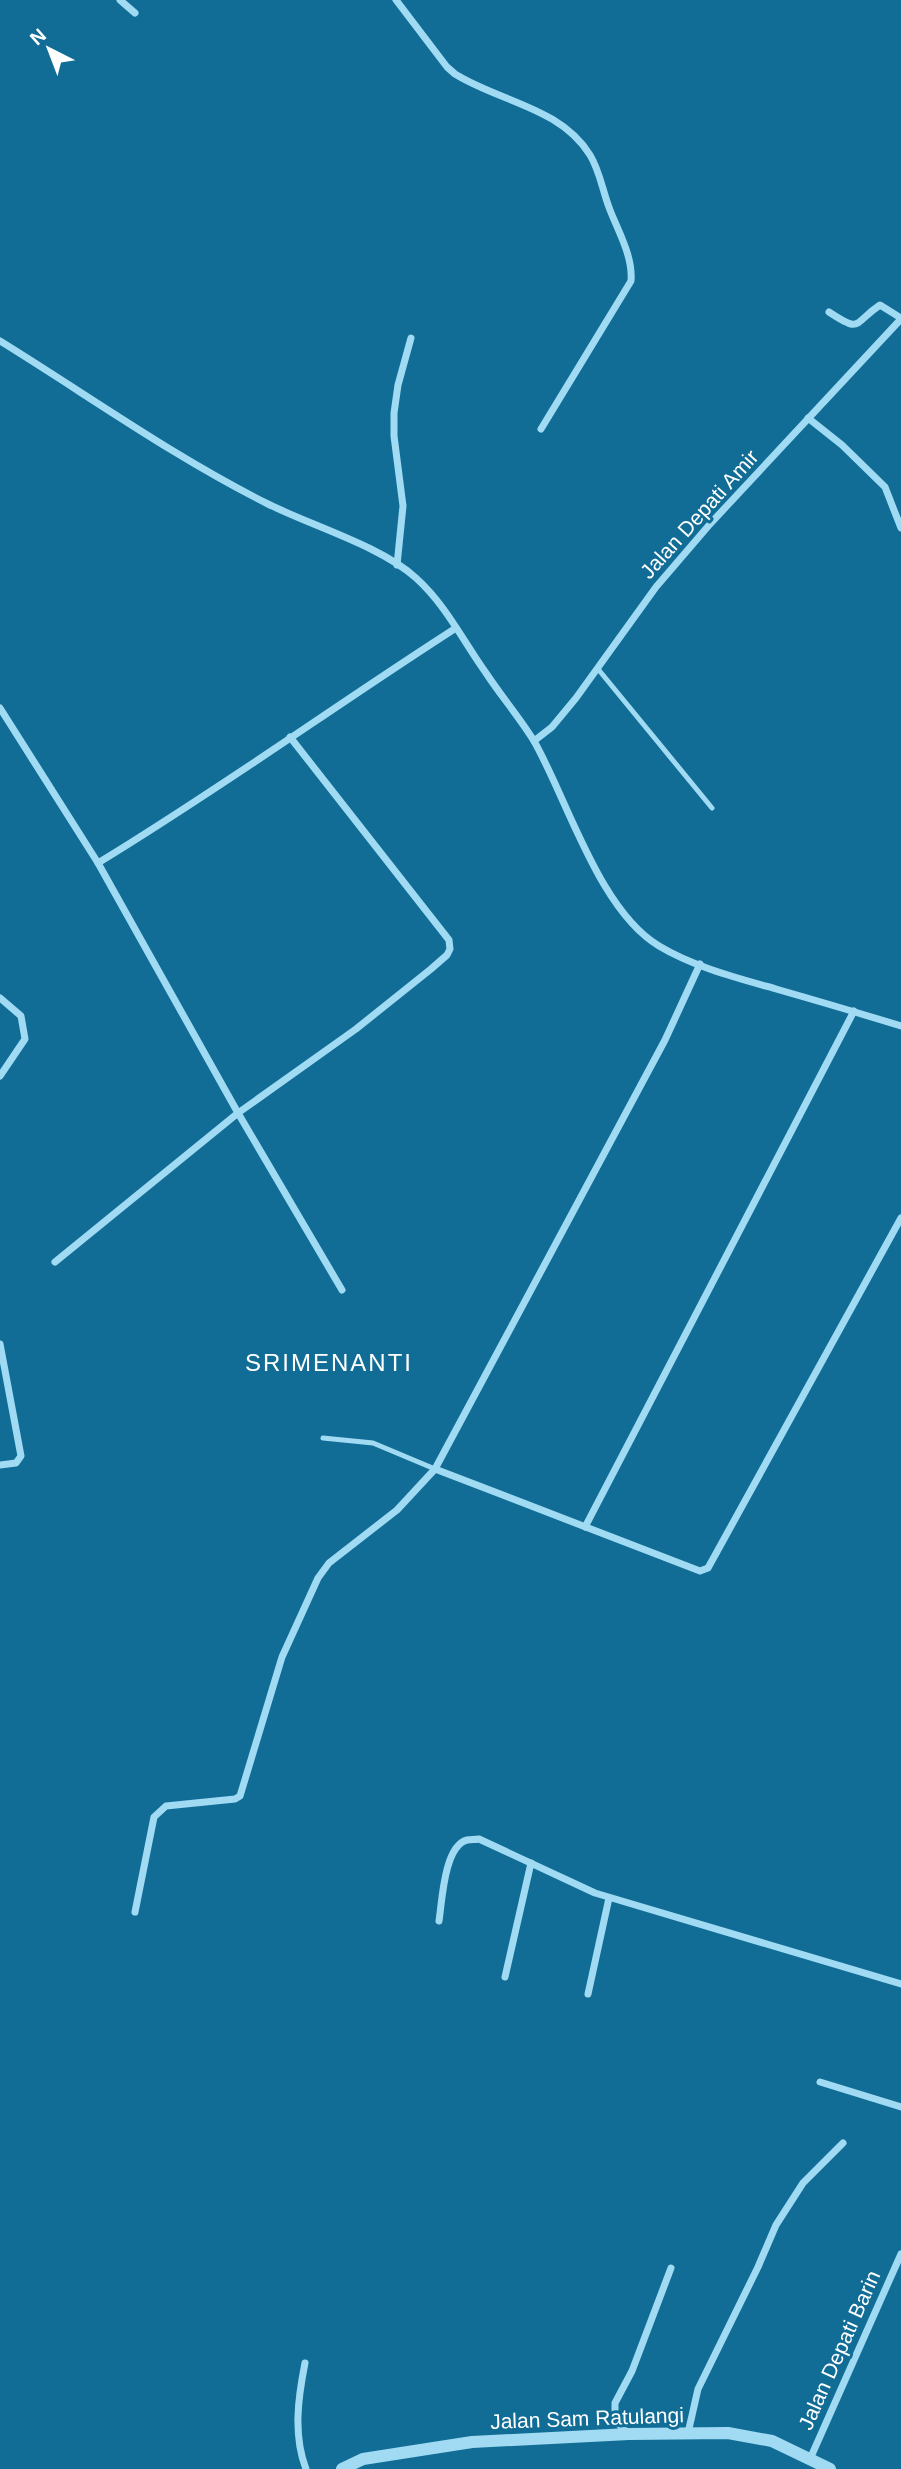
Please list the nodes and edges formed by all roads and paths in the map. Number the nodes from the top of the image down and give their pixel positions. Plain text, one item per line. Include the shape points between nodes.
1 (120, 0) edge
2 (396, 0) edge
3 (135, 13) dead end
4 (829, 312) dead end
5 (901, 319) edge
6 (411, 338) dead end
7 (0, 341) edge
8 (808, 418) junction
9 (541, 429) dead end
10 (901, 528) edge
11 (397, 565) junction
12 (456, 628) junction
13 (598, 669) junction
14 (0, 708) edge
15 (290, 737) junction
16 (534, 741) junction
17 (712, 808) dead end
18 (98, 863) junction
19 (700, 964) junction
20 (0, 998) edge
21 (854, 1011) junction
22 (901, 1026) edge
23 (0, 1076) edge
24 (238, 1113) junction
25 (901, 1218) edge
26 (55, 1262) dead end
27 (342, 1290) dead end
28 (0, 1344) edge
29 (323, 1438) dead end
30 (0, 1465) edge
31 (435, 1469) junction
32 (585, 1527) junction
33 (531, 1863) junction
34 (609, 1898) junction
35 (135, 1912) dead end
36 (439, 1921) dead end
37 (505, 1977) dead end
38 (901, 1984) edge
39 (588, 1994) dead end
40 (820, 2082) dead end
41 (901, 2107) edge
42 (843, 2143) dead end
43 (901, 2254) edge
44 (671, 2268) dead end
45 (305, 2363) dead end
46 (688, 2433) junction
47 (629, 2434) junction
48 (810, 2459) junction
49 (306, 2469) edge
50 (342, 2469) edge
51 (830, 2469) edge

1 - 3 street
2 - 9 street via 455,74 523,103 580,141 592,158 630,263 631,281
4 - 5 street via 850,326 880,305
5 - 8 street, Jalan Depati Amir
6 - 11 street via 394,412 403,506
7 - 11 street via 144,435 268,504
8 - 10 street via 886,488
8 - 13 street, Jalan Depati Amir via 656,587
11 - 12 street via 439,601
12 - 15 street
12 - 16 street
13 - 16 street, Jalan Depati Amir via 552,727
13 - 17 lane
14 - 18 street
15 - 18 street
15 - 24 street via 449,940 450,949 356,1029
16 - 19 street via 571,820 633,925 659,946
18 - 24 street
19 - 21 street
19 - 31 street via 665,1040
20 - 23 street via 21,1016 25,1039
21 - 22 street
21 - 32 street
24 - 26 street
24 - 27 street
25 - 32 street via 708,1568 700,1571
28 - 30 street via 21,1456 16,1463
29 - 31 lane via 373,1443
31 - 32 street
31 - 35 street via 397,1510 328,1563 318,1578 282,1657 240,1796 166,1806 154,1816
33 - 34 street
33 - 36 street via 479,1839 461,1843 446,1875
33 - 37 street
34 - 38 street
34 - 39 street
40 - 41 street
42 - 46 street via 803,2183 776,2225 698,2389
43 - 48 street, Jalan Depati Barin
44 - 47 street via 615,2403 618,2424
45 - 49 street via 298,2432
46 - 47 street, Jalan Sam Ratulangi
46 - 48 street, Jalan Sam Ratulangi via 728,2433 772,2441
47 - 50 street, Jalan Sam Ratulangi via 472,2442 363,2459
48 - 51 street, Jalan Sam Ratulangi

